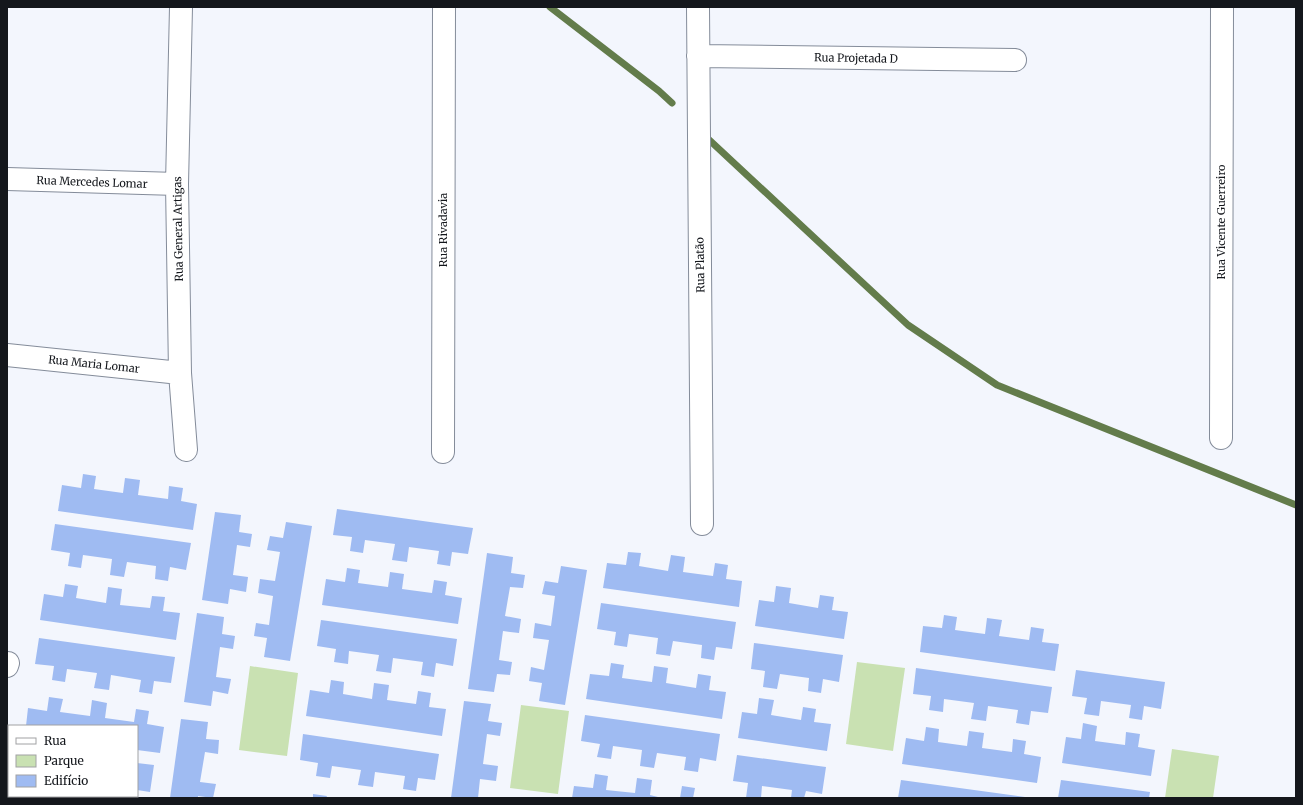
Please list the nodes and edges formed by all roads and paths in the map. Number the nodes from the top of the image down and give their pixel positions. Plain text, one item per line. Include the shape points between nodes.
1 (181, 7) edge
2 (444, 7) edge
3 (698, 7) edge
4 (1222, 7) edge
5 (698, 56) junction
6 (1015, 60) dead end
7 (7, 179) edge
8 (177, 184) junction
9 (7, 355) edge
10 (180, 373) junction
11 (1221, 438) dead end
12 (186, 450) dead end
13 (443, 452) dead end
14 (702, 524) dead end
15 (8, 663) edge
16 (7, 666) edge

1 - 8 street, Rua General Artigas
2 - 13 street, Rua Rivadavia
3 - 5 street, Rua Platão
4 - 11 street, Rua Vicente Guerreiro
5 - 6 street, Rua Projetada D
5 - 14 street, Rua Platão
7 - 8 street, Rua Mercedes Lomar
8 - 10 street, Rua General Artigas
9 - 10 street, Rua Maria Lomar
10 - 12 street, Rua General Artigas
15 - 16 street

